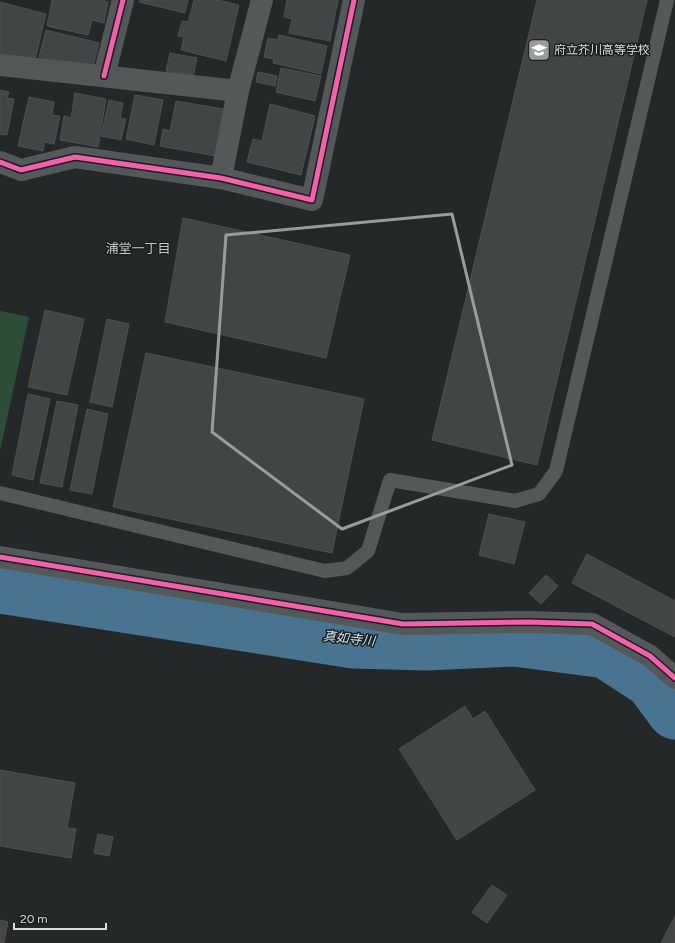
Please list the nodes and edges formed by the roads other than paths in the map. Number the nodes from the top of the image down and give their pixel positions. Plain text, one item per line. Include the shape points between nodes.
1 (123, 0) edge
2 (262, 0) edge
3 (354, 0) edge
4 (667, 0) edge
5 (0, 65) edge
6 (104, 76) junction
7 (238, 91) junction
8 (0, 162) edge
9 (221, 178) junction
10 (0, 493) edge
11 (0, 557) edge
12 (675, 678) edge

1 - 6 street
2 - 7 street
3 - 9 street via 312,200
4 - 10 lane via 556,471 538,494 515,501 390,480 368,551 347,568 325,571
5 - 6 street
6 - 7 street
7 - 9 street
8 - 9 street via 21,170 75,157
11 - 12 street via 402,624 592,624 650,656

